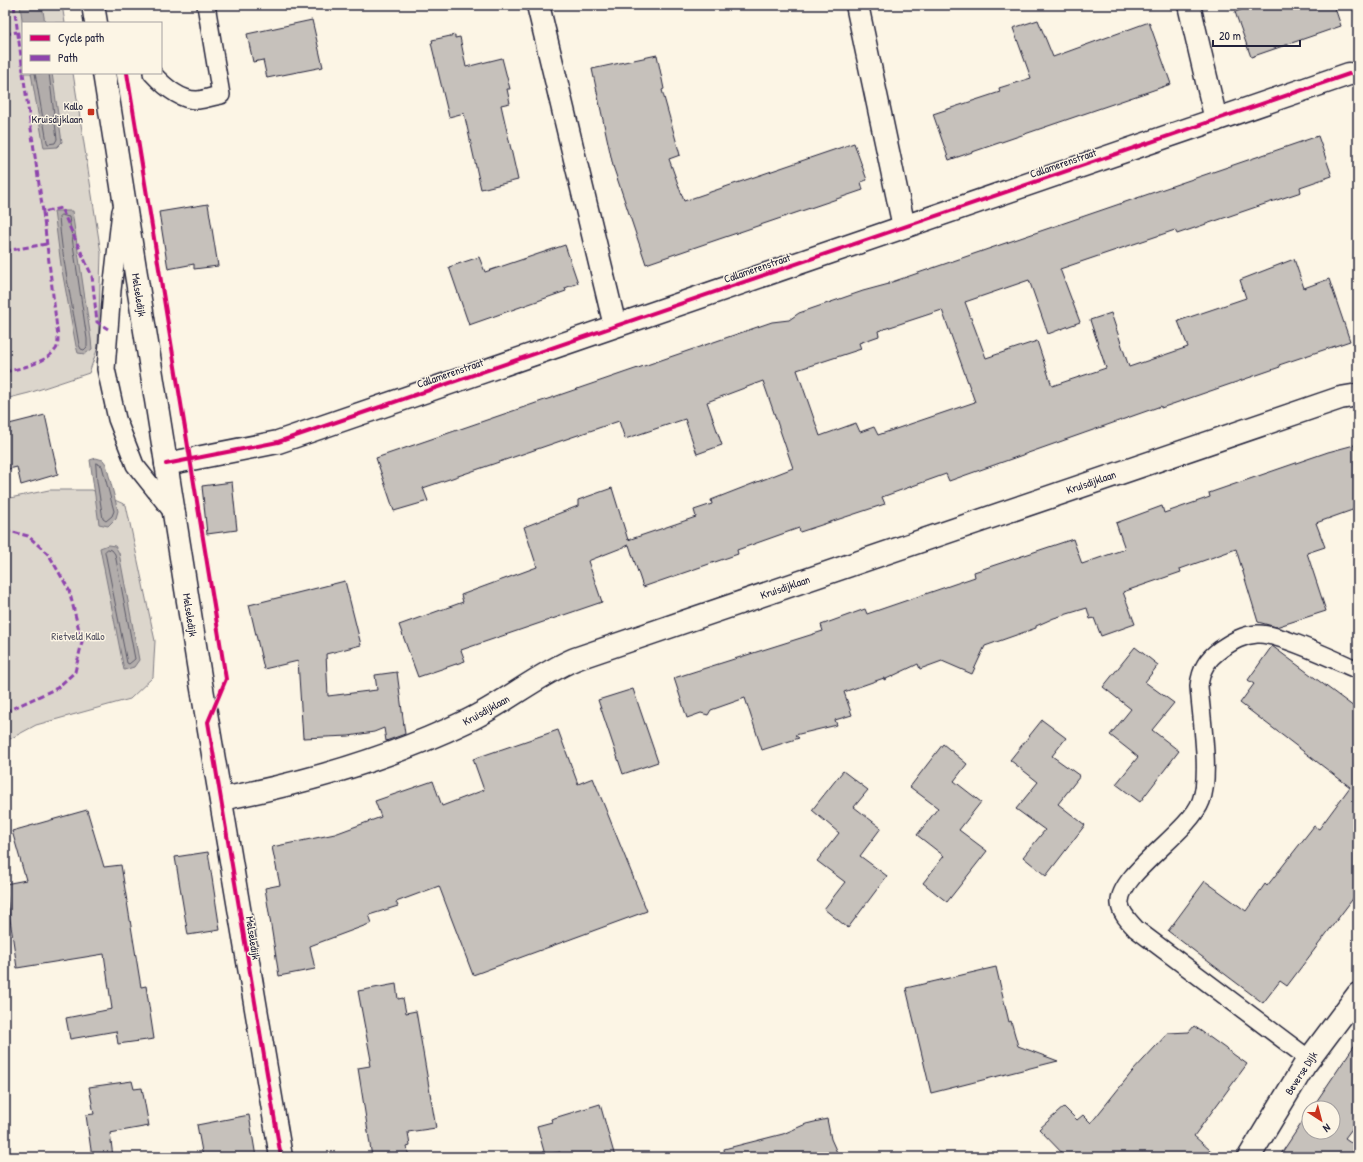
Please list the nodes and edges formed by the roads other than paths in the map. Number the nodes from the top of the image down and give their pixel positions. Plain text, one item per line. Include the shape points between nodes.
1 (93, 5) edge
2 (206, 5) edge
3 (538, 5) edge
4 (857, 5) edge
5 (1190, 5) edge
6 (96, 22) edge
7 (104, 74) edge
8 (153, 74) edge
9 (1349, 74) dead end
10 (1216, 120) junction
11 (123, 195) junction
12 (904, 227) junction
13 (615, 326) junction
14 (1358, 395) edge
15 (166, 464) junction
16 (174, 514) junction
17 (1358, 670) edge
18 (221, 799) junction
19 (1358, 994) edge
20 (1309, 1059) junction
21 (281, 1157) edge
22 (1249, 1157) edge

1 - 6 street
2 - 8 lane via 221,95 198,100 185,97
3 - 13 street
4 - 12 street
5 - 10 street
7 - 11 street, Melseledijk
9 - 10 street, Callamerenstraat
10 - 12 street, Callamerenstraat
11 - 15 street, Melseledijk
11 - 16 lane via 106,368 117,419 135,464
12 - 13 street, Callamerenstraat
13 - 15 street, Callamerenstraat via 278,442
14 - 18 street, Kruisdijklaan via 1340,398 1220,438 575,659 554,668 468,721 396,752 336,773
15 - 16 street, Melseledijk
16 - 18 street, Melseledijk
17 - 20 lane via 1279,638 1258,634 1236,639 1210,657 1201,673 1199,686 1205,769 1205,790 1201,803 1184,825 1131,878 1120,893 1120,905 1125,917 1136,930
18 - 21 street, Melseledijk
19 - 20 street, Beverse Dijk
20 - 22 street, Beverse Dijk

